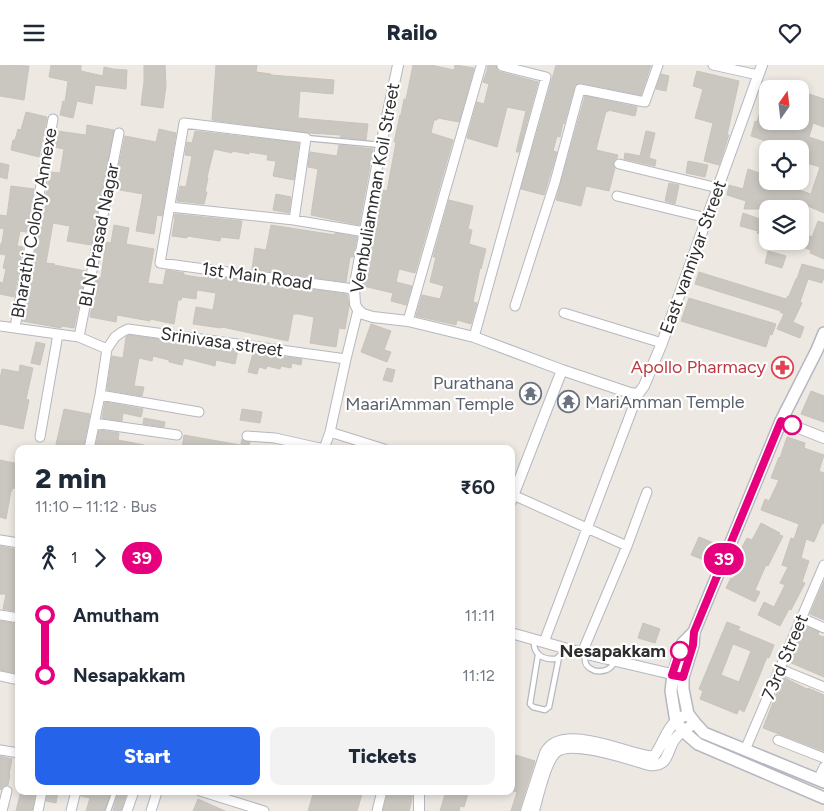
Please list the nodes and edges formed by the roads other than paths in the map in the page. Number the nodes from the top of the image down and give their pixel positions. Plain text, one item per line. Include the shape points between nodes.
1 (398, 65) edge
2 (482, 65) edge
3 (658, 65) edge
4 (713, 65) edge
5 (502, 66) dead end
6 (760, 70) edge
7 (53, 119) dead end
8 (119, 133) dead end
9 (306, 138) junction
10 (381, 145) junction
11 (619, 164) dead end
12 (718, 188) junction
13 (617, 196) dead end
14 (170, 207) junction
15 (707, 218) junction
16 (294, 220) junction
17 (365, 232) junction
18 (354, 289) junction
19 (515, 306) dead end
20 (358, 310) junction
21 (564, 313) dead end
22 (408, 321) junction
23 (0, 326) edge
24 (15, 327) junction
25 (824, 333) edge
26 (58, 334) junction
27 (79, 337) junction
28 (474, 337) junction
29 (662, 343) junction
30 (107, 349) junction
31 (820, 352) edge
32 (346, 359) junction
33 (562, 370) junction
34 (638, 394) junction
35 (100, 395) junction
36 (198, 411) dead end
37 (781, 421) junction
38 (94, 423) junction
39 (330, 432) junction
40 (177, 435) dead end
41 (247, 436) dead end
42 (40, 437) dead end
43 (824, 438) edge
44 (90, 445) edge
45 (308, 445) edge
46 (325, 445) edge
47 (371, 445) edge
48 (515, 482) edge
49 (647, 492) dead end
50 (515, 499) edge
51 (588, 527) junction
52 (0, 540) edge
53 (15, 541) edge
54 (627, 546) junction
55 (824, 565) edge
56 (821, 582) edge
57 (0, 615) edge
58 (15, 617) edge
59 (802, 618) junction
60 (824, 628) edge
61 (515, 634) edge
62 (539, 641) junction
63 (566, 649) junction
64 (584, 653) junction
65 (538, 655) junction
66 (559, 657) junction
67 (780, 669) junction
68 (678, 676) junction
69 (0, 677) edge
70 (15, 679) edge
71 (824, 687) edge
72 (691, 718) junction
73 (676, 721) junction
74 (682, 731) junction
75 (778, 740) dead end
76 (0, 750) edge
77 (745, 750) junction
78 (15, 752) edge
79 (824, 758) edge
80 (824, 767) edge
81 (821, 781) edge
82 (7, 791) dead end
83 (41, 795) edge
84 (75, 795) edge
85 (114, 795) edge
86 (133, 795) edge
87 (156, 795) edge
88 (212, 795) edge
89 (381, 795) edge
90 (419, 795) edge
91 (824, 798) edge
92 (2, 811) edge
93 (38, 811) edge
94 (71, 811) edge
95 (108, 811) edge
96 (127, 811) edge
97 (152, 811) edge
98 (261, 811) edge
99 (376, 811) edge
100 (419, 811) edge
101 (526, 811) edge
102 (534, 811) edge

1 - 10 street, Vembuliamman Koil Street
2 - 22 street
3 - 19 street via 645,102 580,89
4 - 6 street
5 - 28 street via 546,77
6 - 12 street, East vanniyar Street
7 - 24 street, Bharathi Colony Annexe
8 - 27 street, BLN Prasad Nagar
9 - 10 lane
9 - 14 street via 184,123
9 - 16 street
10 - 17 street, Vembuliamman Koil Street
11 - 12 street
12 - 15 street, East vanniyar Street
13 - 15 street
14 - 16 street
14 - 18 street, 1st Main Road via 160,263
15 - 29 street, East vanniyar Street
16 - 17 street
17 - 18 street, Vembuliamman Koil Street
18 - 20 street, Vembuliamman Koil Street
20 - 22 street via 373,317
20 - 32 street
21 - 29 street
22 - 28 street
23 - 24 street
24 - 26 street
25 - 31 main road
26 - 27 street
26 - 42 street
27 - 30 street
28 - 33 street
29 - 34 street, East vanniyar Street
30 - 32 street, Srinivasa street via 115,337 128,329
30 - 35 street
31 - 37 main road
32 - 39 street
33 - 34 street
33 - 48 street
34 - 51 street, East vanniyar Street
35 - 36 street
35 - 38 street
37 - 43 street
37 - 68 main road via 694,632 682,643
38 - 40 street
38 - 44 street
39 - 46 street
39 - 47 street
41 - 45 street
49 - 54 street
50 - 51 street
51 - 54 street
51 - 62 street, East vanniyar Street
52 - 53 street
54 - 64 street
55 - 56 street, 73rd Street
56 - 59 street, 73rd Street
57 - 58 street
59 - 60 street
59 - 67 street, 73rd Street
61 - 62 street
62 - 63 street
62 - 65 lane via 533,646
63 - 64 street
63 - 66 lane
64 - 68 street
65 - 66 lane via 551,659
65 - 66 lane via 530,704 545,710 549,707
67 - 71 street
67 - 77 street, 73rd Street
68 - 72 main road
68 - 73 main road via 671,691
69 - 70 street
72 - 73 street
72 - 74 street
72 - 77 main road via 704,733
73 - 74 main road
73 - 101 street via 651,757 587,741 556,741 545,753
74 - 91 main road via 698,744
74 - 102 street via 672,743 666,759 656,766 591,749 566,747 559,750 548,765
75 - 79 street
76 - 78 street
77 - 81 main road
80 - 81 street
82 - 92 street
83 - 93 street
84 - 94 street
85 - 95 lane
86 - 96 street
87 - 97 street
88 - 98 street
89 - 99 street
90 - 100 street

